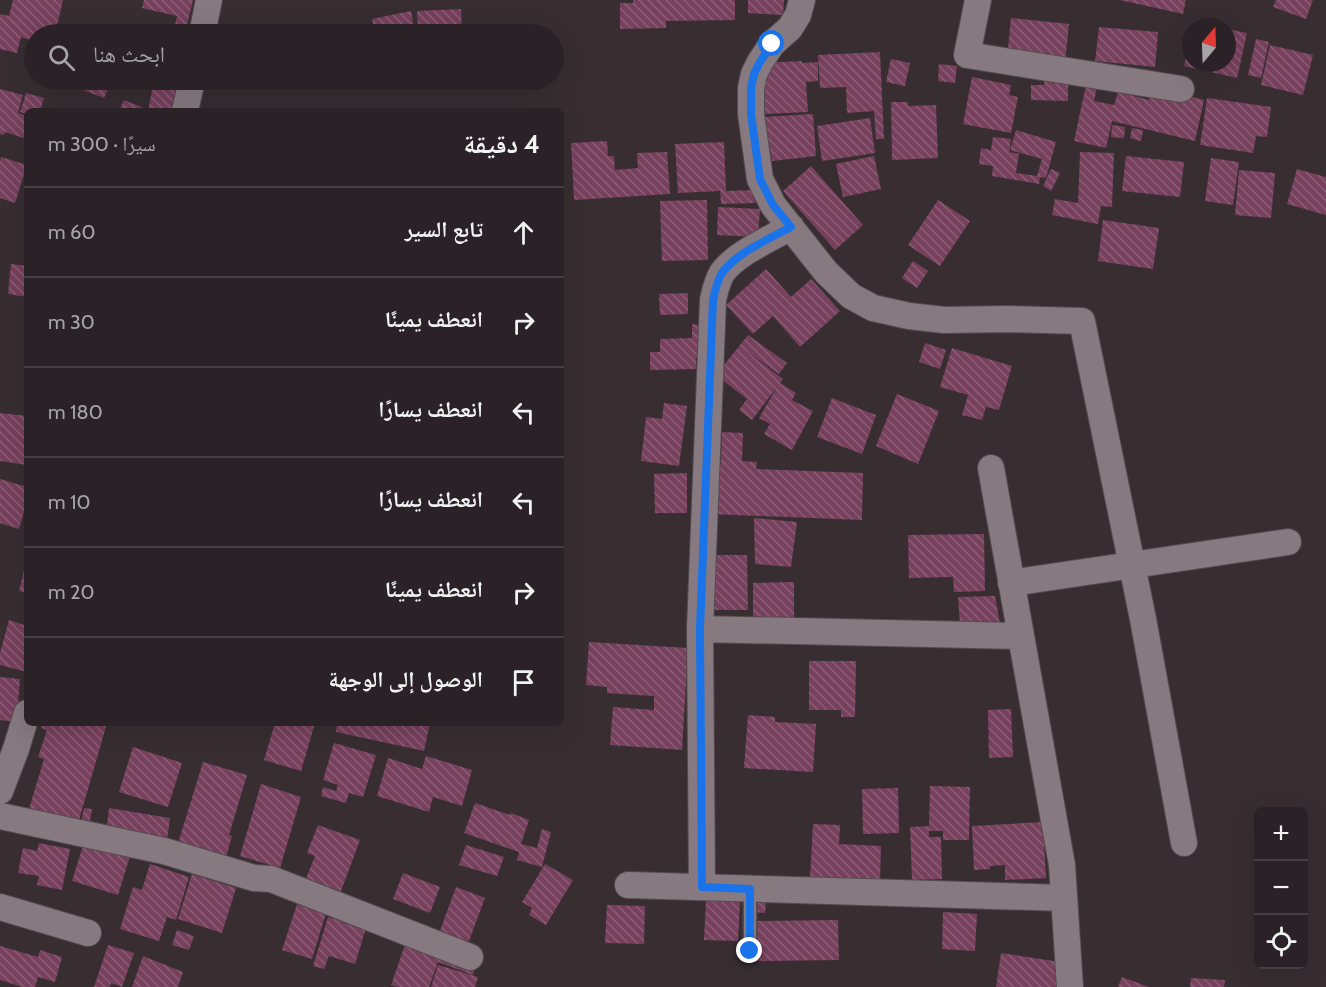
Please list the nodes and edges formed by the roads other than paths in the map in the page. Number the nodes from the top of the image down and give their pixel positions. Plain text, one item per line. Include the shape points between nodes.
1 (209, 0) edge
2 (802, 0) edge
3 (978, 0) edge
4 (204, 24) edge
5 (1181, 89) dead end
6 (190, 90) edge
7 (186, 108) edge
8 (791, 227) junction
9 (991, 468) dead end
10 (1288, 542) dead end
11 (1132, 565) junction
12 (1011, 582) junction
13 (700, 628) junction
14 (1021, 636) junction
15 (24, 723) edge
16 (0, 791) edge
17 (0, 816) edge
18 (1184, 843) dead end
19 (628, 885) dead end
20 (702, 887) junction
21 (750, 889) junction
22 (1064, 898) junction
23 (0, 907) edge
24 (88, 933) dead end
25 (750, 951) dead end
26 (470, 957) dead end
27 (1070, 987) edge

1 - 4 street
2 - 8 street via 790,28 760,62 751,88 760,179 773,205
3 - 5 street via 967,55
6 - 7 street
8 - 11 street via 826,272 851,296 873,308 944,320 1083,321
8 - 13 street via 729,265 721,274 713,300
9 - 12 street
10 - 11 street
11 - 12 street
11 - 18 street
12 - 14 street
13 - 14 street
13 - 20 street
14 - 22 street via 1062,865
15 - 16 street
17 - 26 street via 164,851 254,878 271,879
19 - 20 street
20 - 21 street
21 - 22 street
21 - 25 lane
22 - 27 street
23 - 24 street

